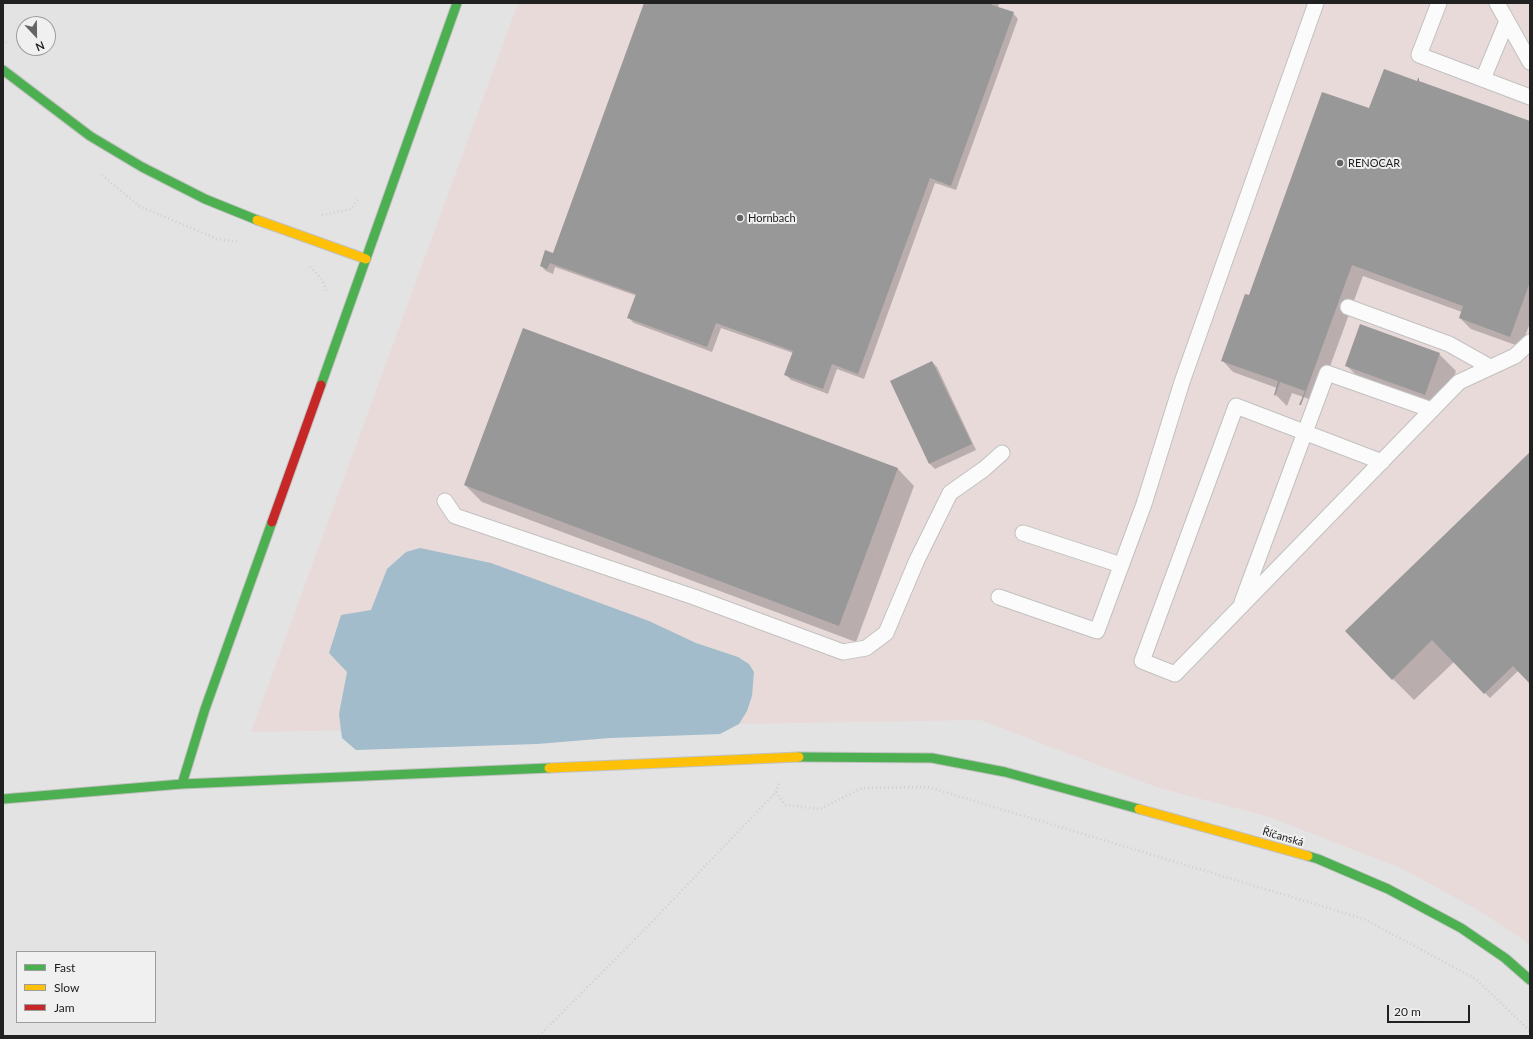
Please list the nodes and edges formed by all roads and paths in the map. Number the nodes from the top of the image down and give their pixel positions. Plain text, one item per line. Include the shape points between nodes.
1 (457, 3) edge
2 (1316, 3) edge
3 (1439, 3) edge
4 (1497, 3) edge
5 (1507, 21) junction
6 (3, 39) edge
7 (12, 51) dead end
8 (1530, 62) edge
9 (3, 70) edge
10 (1483, 79) junction
11 (1530, 97) edge
12 (362, 192) dead end
13 (318, 217) dead end
14 (366, 260) junction
15 (1348, 307) dead end
16 (1530, 342) edge
17 (1490, 367) junction
18 (1432, 410) junction
19 (1305, 432) junction
20 (1002, 453) dead end
21 (1382, 462) junction
22 (445, 501) dead end
23 (1023, 533) dead end
24 (1121, 565) junction
25 (999, 597) dead end
26 (1240, 608) junction
27 (182, 784) junction
28 (3, 800) edge
29 (1530, 980) edge
30 (1530, 1031) edge
31 (539, 1036) edge

1 - 14 street
2 - 24 lane via 1182,382 1144,504
3 - 10 lane via 1419,55
4 - 5 lane
5 - 8 lane
5 - 10 lane
6 - 7 path
9 - 14 street via 90,136 205,199
10 - 11 lane
12 - 13 path via 351,209
14 - 27 street via 205,709
15 - 17 lane via 1449,344
16 - 17 lane via 1515,356
17 - 18 lane via 1459,382
18 - 19 lane via 1327,373
18 - 21 lane
19 - 21 lane
19 - 26 lane
19 - 26 lane via 1236,406 1142,661 1176,674
20 - 22 lane via 950,493 917,560 886,633 866,648 843,652 694,597 455,516
21 - 26 lane
23 - 24 lane
24 - 25 lane via 1098,631
27 - 28 street, Říčanská
27 - 29 street, Říčanská via 788,757 932,758 1005,772 1318,859 1388,889 1461,928 1505,958
30 - 31 path via 1476,979 1364,919 928,786 862,788 820,809 785,805 776,792

